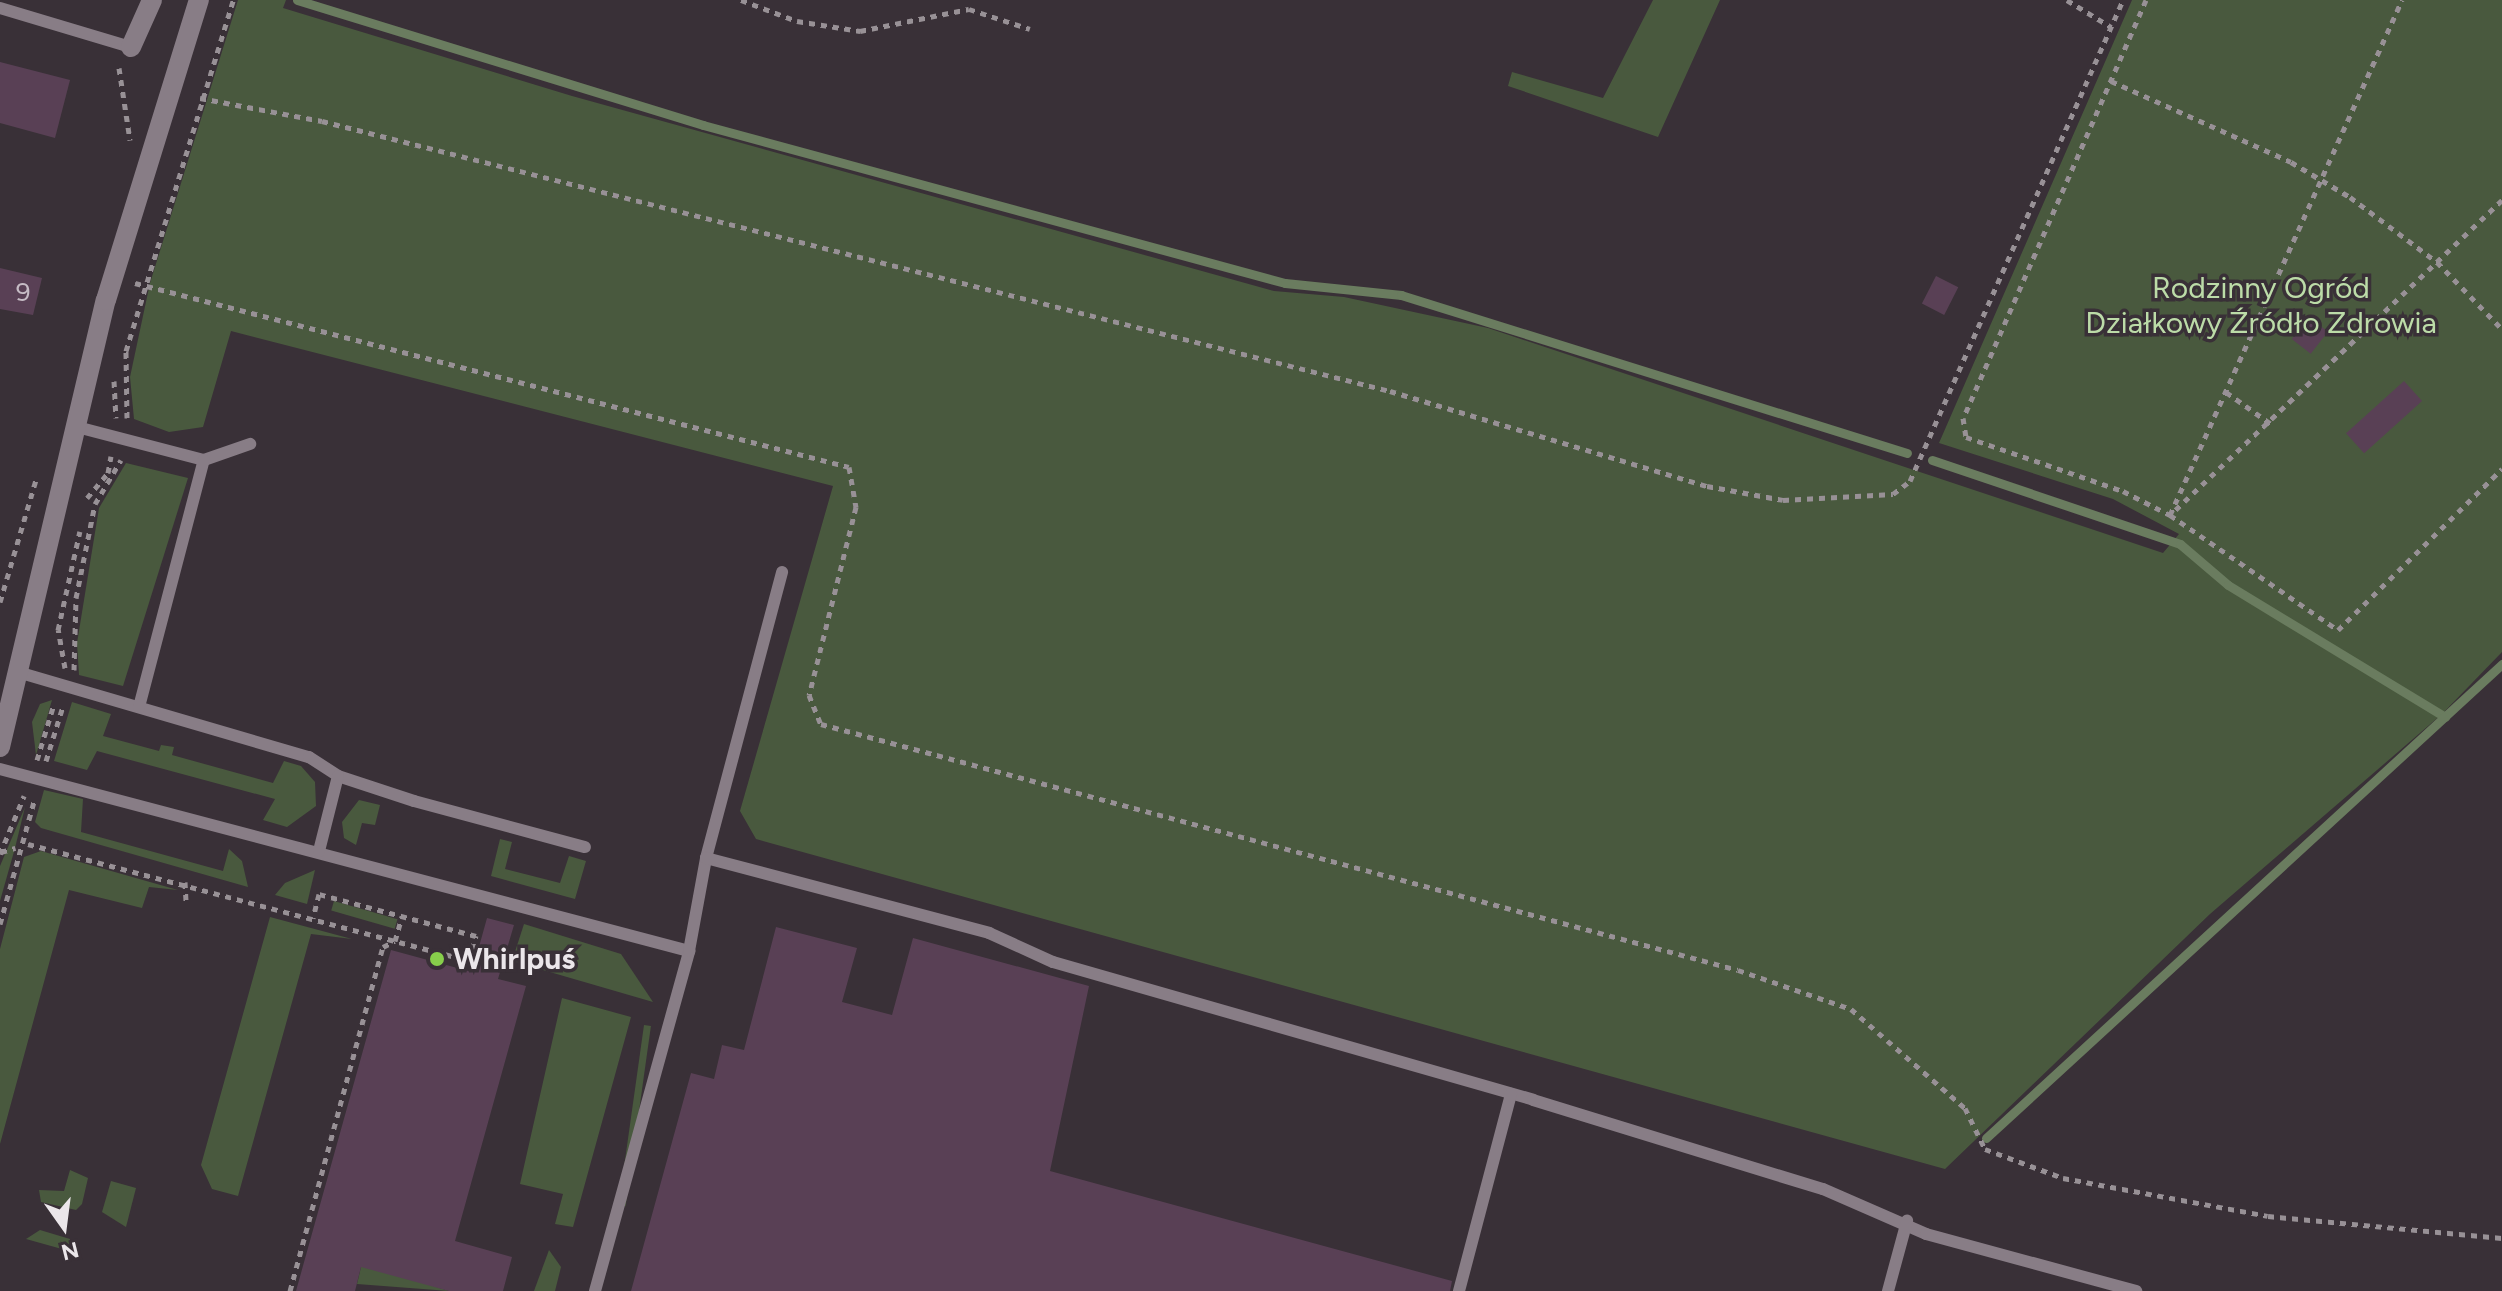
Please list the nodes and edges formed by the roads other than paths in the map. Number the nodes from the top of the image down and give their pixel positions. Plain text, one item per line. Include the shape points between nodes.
1 (152, 0) edge
2 (199, 0) edge
3 (0, 8) edge
4 (131, 47) joint
5 (77, 427) junction
6 (250, 444) dead end
7 (204, 460) junction
8 (782, 572) dead end
9 (21, 673) junction
10 (139, 707) junction
11 (0, 747) edge
12 (0, 769) edge
13 (338, 776) junction
14 (585, 847) dead end
15 (319, 851) junction
16 (706, 858) junction
17 (689, 951) junction
18 (1511, 1094) junction
19 (1907, 1221) junction
20 (595, 1291) edge
21 (1459, 1291) edge
22 (1888, 1291) edge
23 (2136, 1291) edge

1 - 4 street
2 - 5 street via 106,300
3 - 4 lane
5 - 7 lane
5 - 9 street
6 - 7 lane
7 - 10 lane
8 - 16 lane
9 - 10 lane
9 - 11 street
10 - 13 lane via 309,757
12 - 15 lane
13 - 14 lane
13 - 15 lane
15 - 17 lane
16 - 17 lane
16 - 18 lane via 989,933 1053,962
17 - 20 lane
18 - 19 lane
18 - 21 lane
19 - 22 lane
19 - 23 lane via 1926,1234

